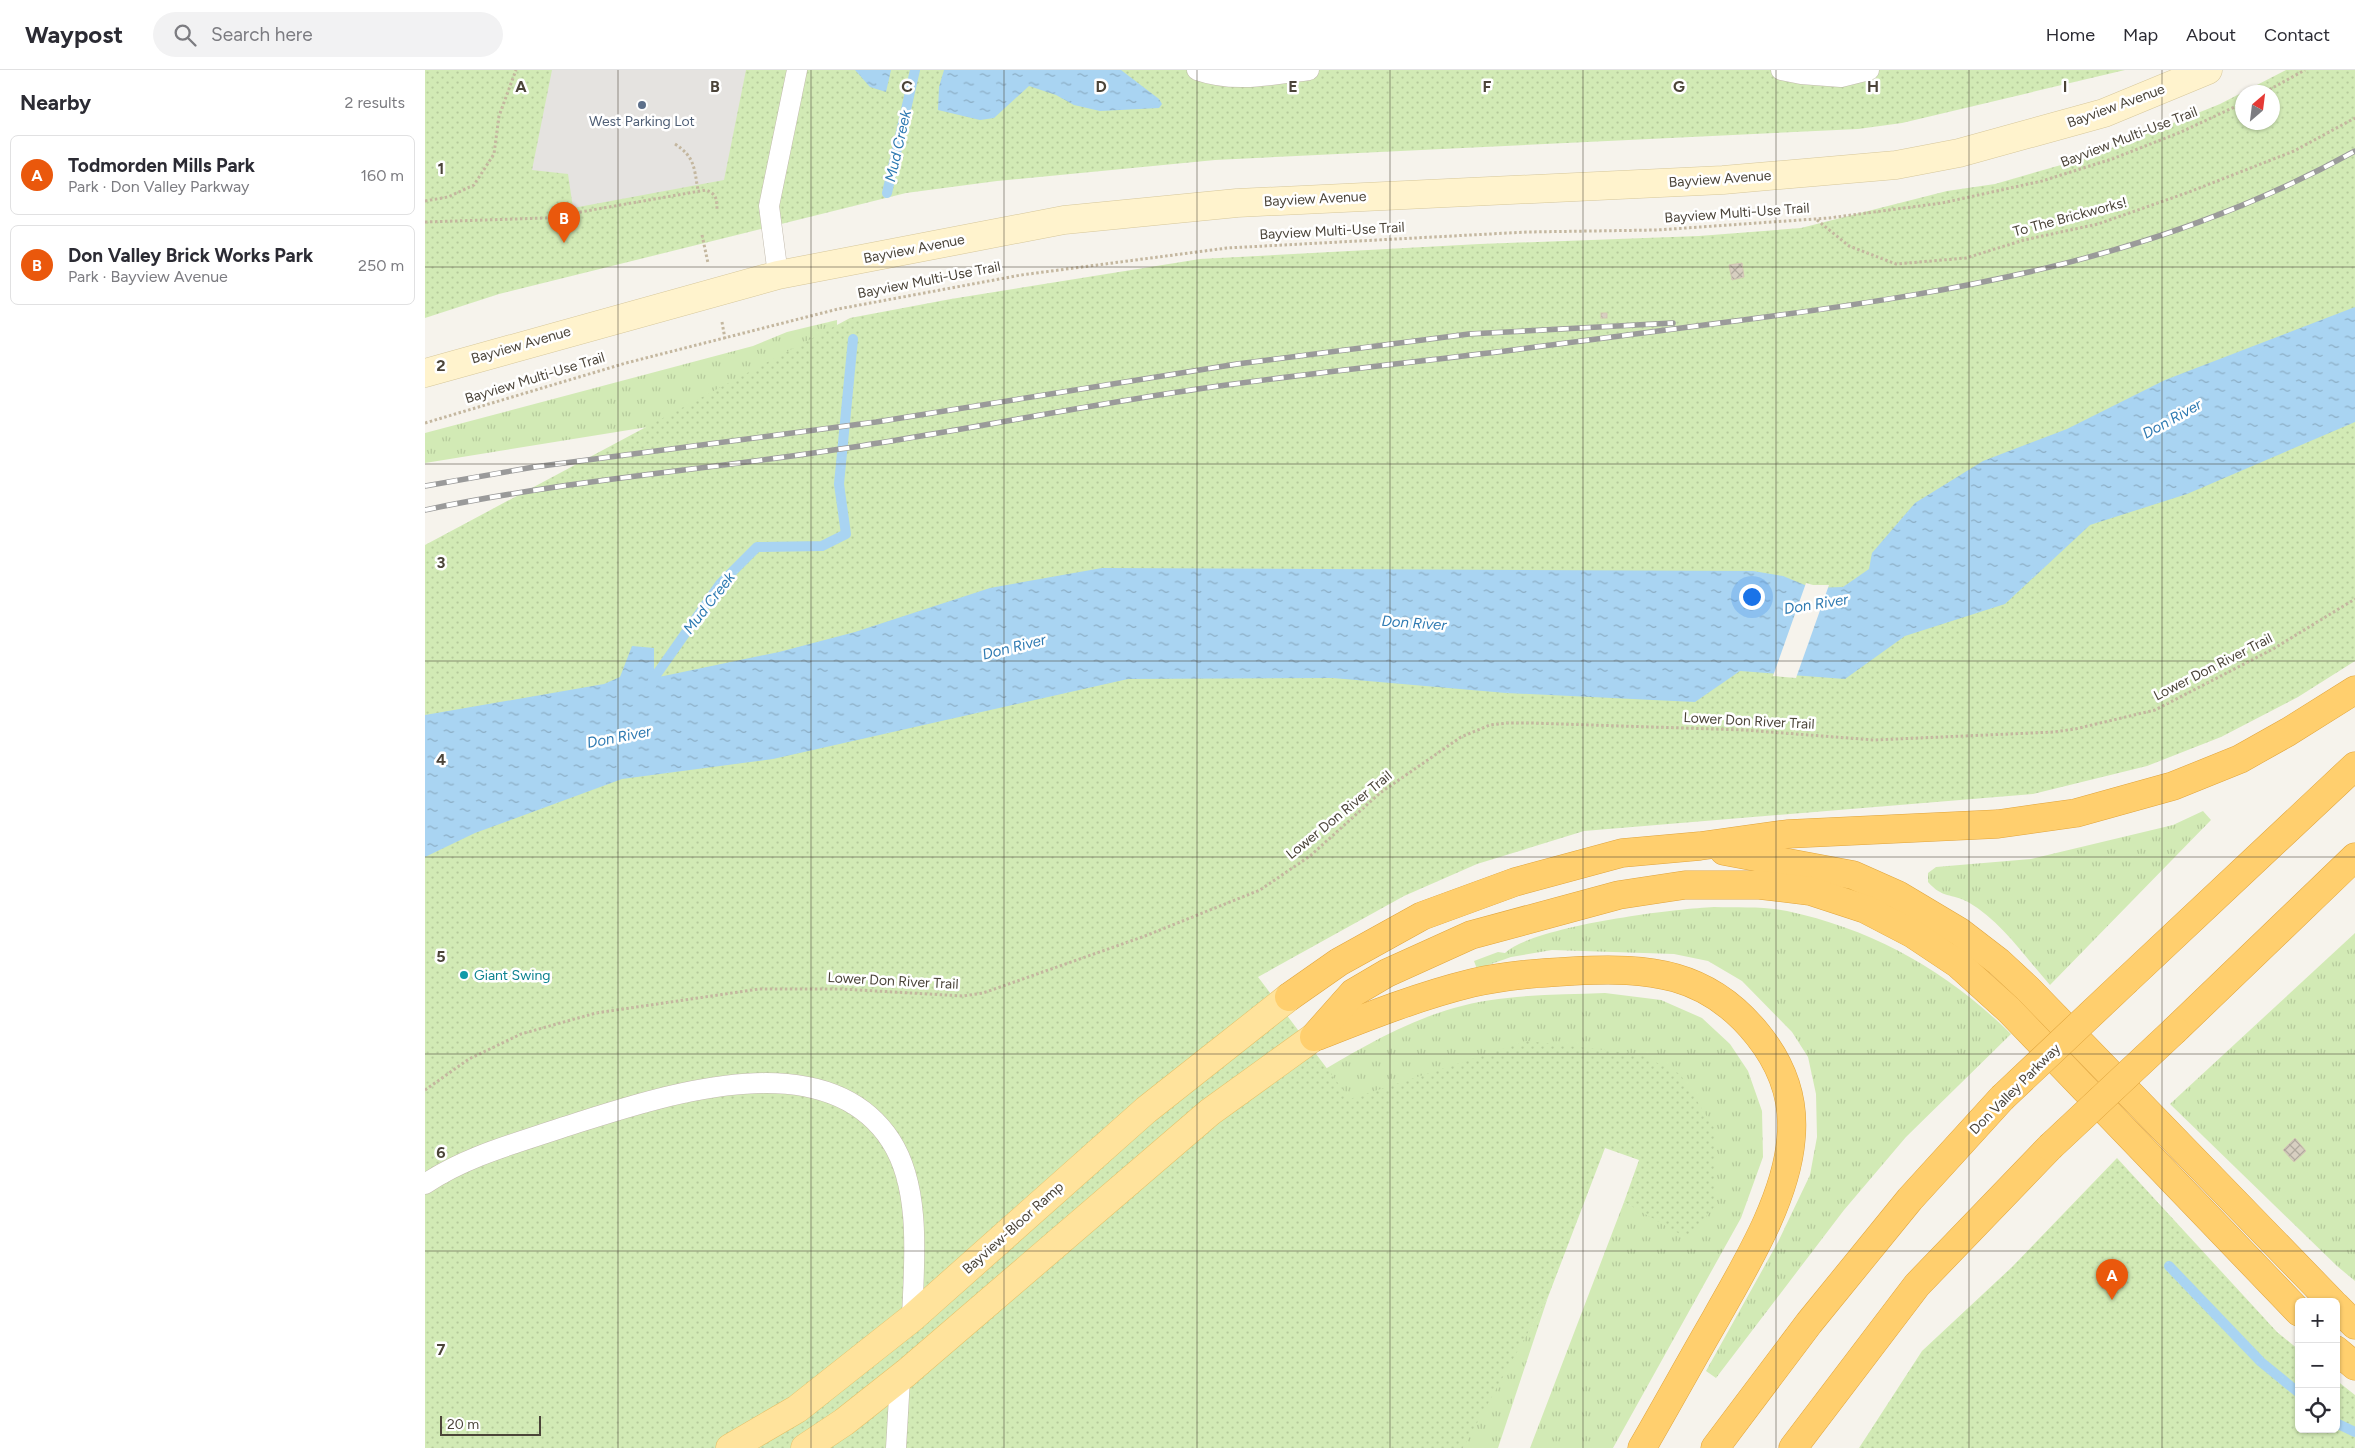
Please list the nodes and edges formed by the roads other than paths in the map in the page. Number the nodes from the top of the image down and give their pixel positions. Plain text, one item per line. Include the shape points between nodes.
1 (797, 70) edge
2 (1197, 70) edge
3 (1309, 70) edge
4 (1781, 70) edge
5 (1869, 70) edge
6 (2208, 70) edge
7 (778, 275) junction
8 (425, 373) edge
9 (2355, 690) edge
10 (2355, 766) edge
11 (1700, 846) junction
12 (2355, 857) edge
13 (2355, 884) edge
14 (2279, 930) junction
15 (1289, 997) joint
16 (1315, 1037) junction
17 (425, 1184) edge
18 (2328, 1298) edge
19 (2295, 1308) edge
20 (2340, 1310) edge
21 (912, 1318) junction
22 (2355, 1325) edge
23 (2340, 1353) edge
24 (2355, 1366) edge
25 (900, 1379) junction
26 (730, 1448) edge
27 (805, 1448) edge
28 (896, 1448) edge
29 (1642, 1448) edge
30 (1715, 1448) edge
31 (1793, 1448) edge

1 - 7 lane via 769,206
2 - 3 lane via 1213,76 1241,79
4 - 5 lane via 1841,77
6 - 7 main road, Bayview Avenue via 2104,113 1977,149 1896,165 1723,180 1218,205 1064,220
7 - 8 main road, Bayview Avenue
9 - 11 highway via 2240,759 2173,786 2076,813 1998,824 1787,834
10 - 30 highway, Don Valley Parkway, bridge via 2003,1098 1904,1206 1809,1323
11 - 15 highway via 1622,853 1515,882 1459,902 1423,916 1347,957
11 - 18 highway via 1853,875 1898,895 1959,932 2029,989
12 - 14 highway
13 - 14 highway
14 - 31 highway, bridge via 2049,1147 1917,1285
15 - 21 main road, Bayview-Bloor Ramp via 1146,1110
16 - 19 highway via 1353,993 1387,973 1471,935 1619,895 1685,886 1759,885 1810,891 1865,909 1913,934 1958,964 2009,1010
16 - 25 main road via 1209,1112
16 - 29 highway via 1402,1003 1473,983 1533,973 1611,969 1657,972 1679,978 1730,1004 1753,1028 1779,1064 1789,1095 1791,1139 1783,1178 1766,1223 1736,1282
17 - 21 lane via 466,1162 522,1141 664,1097 739,1083 771,1082 823,1092 842,1098 879,1126 901,1160 907,1178 914,1231
20 - 22 highway
21 - 26 main road, Bayview-Bloor Ramp via 797,1409
23 - 24 highway
25 - 27 main road
25 - 28 lane

